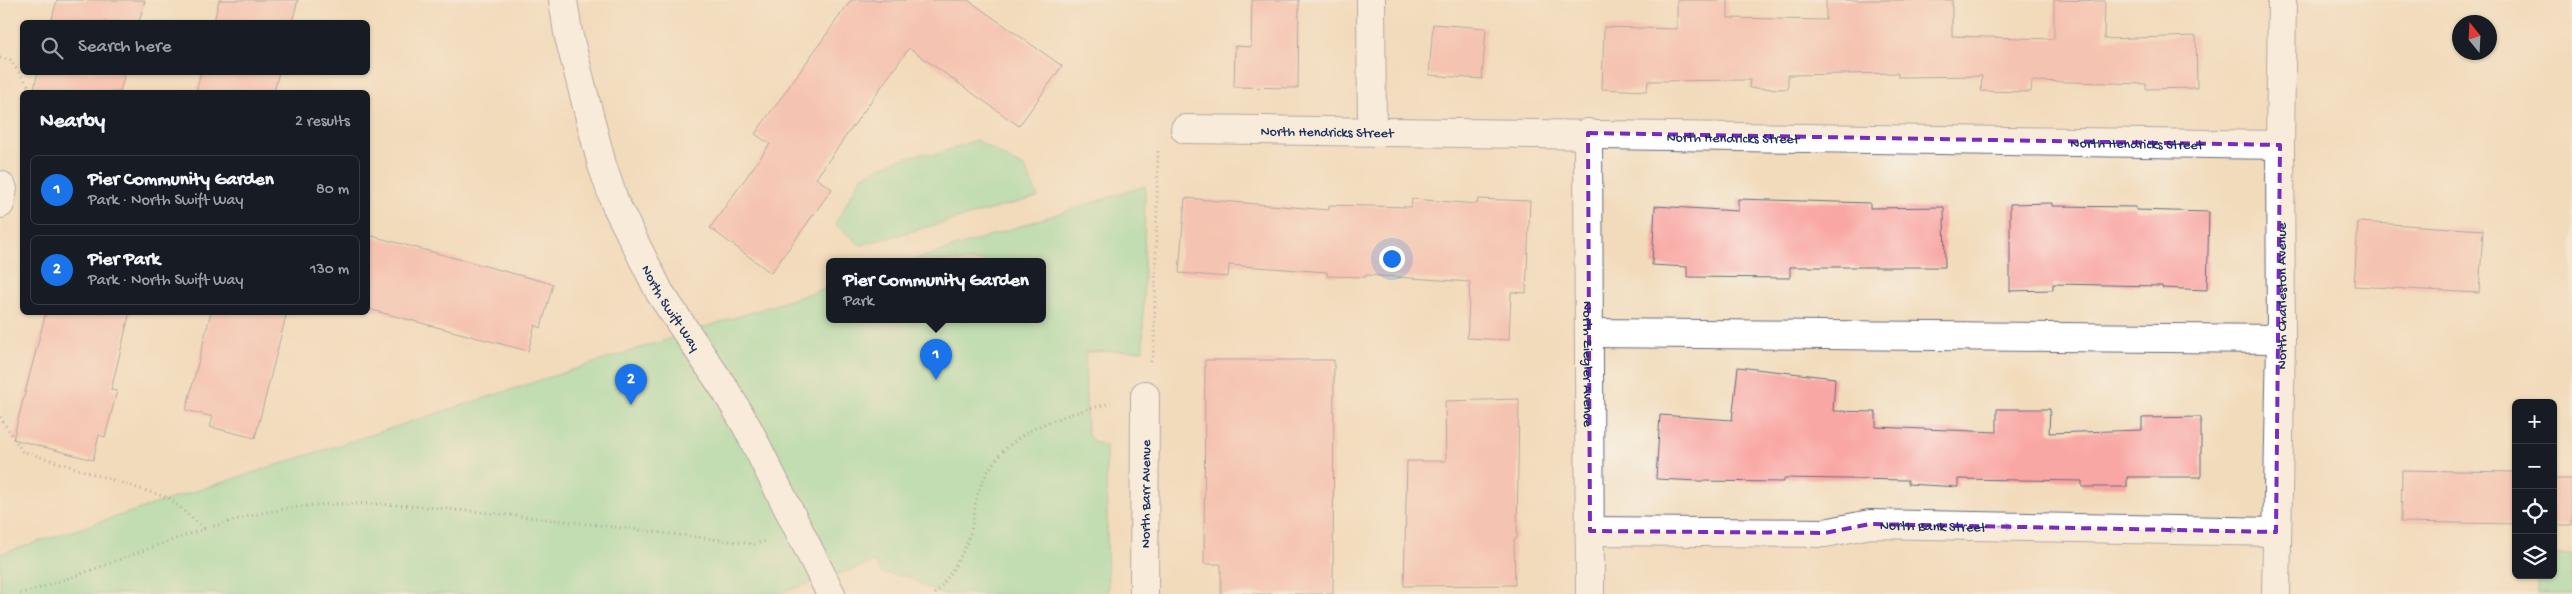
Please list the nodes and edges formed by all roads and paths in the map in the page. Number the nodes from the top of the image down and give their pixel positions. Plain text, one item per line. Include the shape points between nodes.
1 (563, 0) edge
2 (1371, 0) edge
3 (2282, 0) edge
4 (0, 58) edge
5 (20, 74) edge
6 (21, 75) edge
7 (32, 90) edge
8 (1185, 128) joint
9 (1372, 131) junction
10 (1588, 134) junction
11 (2280, 145) junction
12 (0, 185) edge
13 (0, 204) edge
14 (1589, 333) junction
15 (2281, 339) junction
16 (1145, 395) joint
17 (1086, 410) dead end
18 (0, 417) edge
19 (206, 530) junction
20 (1590, 531) junction
21 (2276, 532) junction
22 (801, 534) junction
23 (20, 594) edge
24 (831, 594) edge
25 (935, 594) edge
26 (1144, 594) edge
27 (1590, 594) edge
28 (2276, 594) edge

1 - 22 street, North Swift Way via 568,33 615,203 660,294 748,427
2 - 9 street
3 - 11 street, North Charleston Avenue
4 - 5 path via 10,60
6 - 7 path
8 - 9 street, North Hendricks Street
8 - 16 path via 1156,153 1154,350
9 - 10 street, North Hendricks Street
10 - 11 street, North Hendricks Street
10 - 14 street, North Ziegler Avenue
11 - 15 street, North Charleston Avenue
12 - 13 street via 3,189
14 - 15 street
14 - 20 street, North Ziegler Avenue
15 - 21 street, North Charleston Avenue
16 - 26 street, North Barr Avenue
17 - 25 path via 1044,423 1007,446 978,494 970,534 960,558
18 - 19 path via 22,451 169,498
19 - 22 path via 253,516 317,505 411,506 754,544
19 - 23 path
20 -> 21 street, North Bank Street via 1825,533 1870,524
20 - 27 street, North Ziegler Avenue
21 - 28 street, North Charleston Avenue
22 - 24 street, North Swift Way

